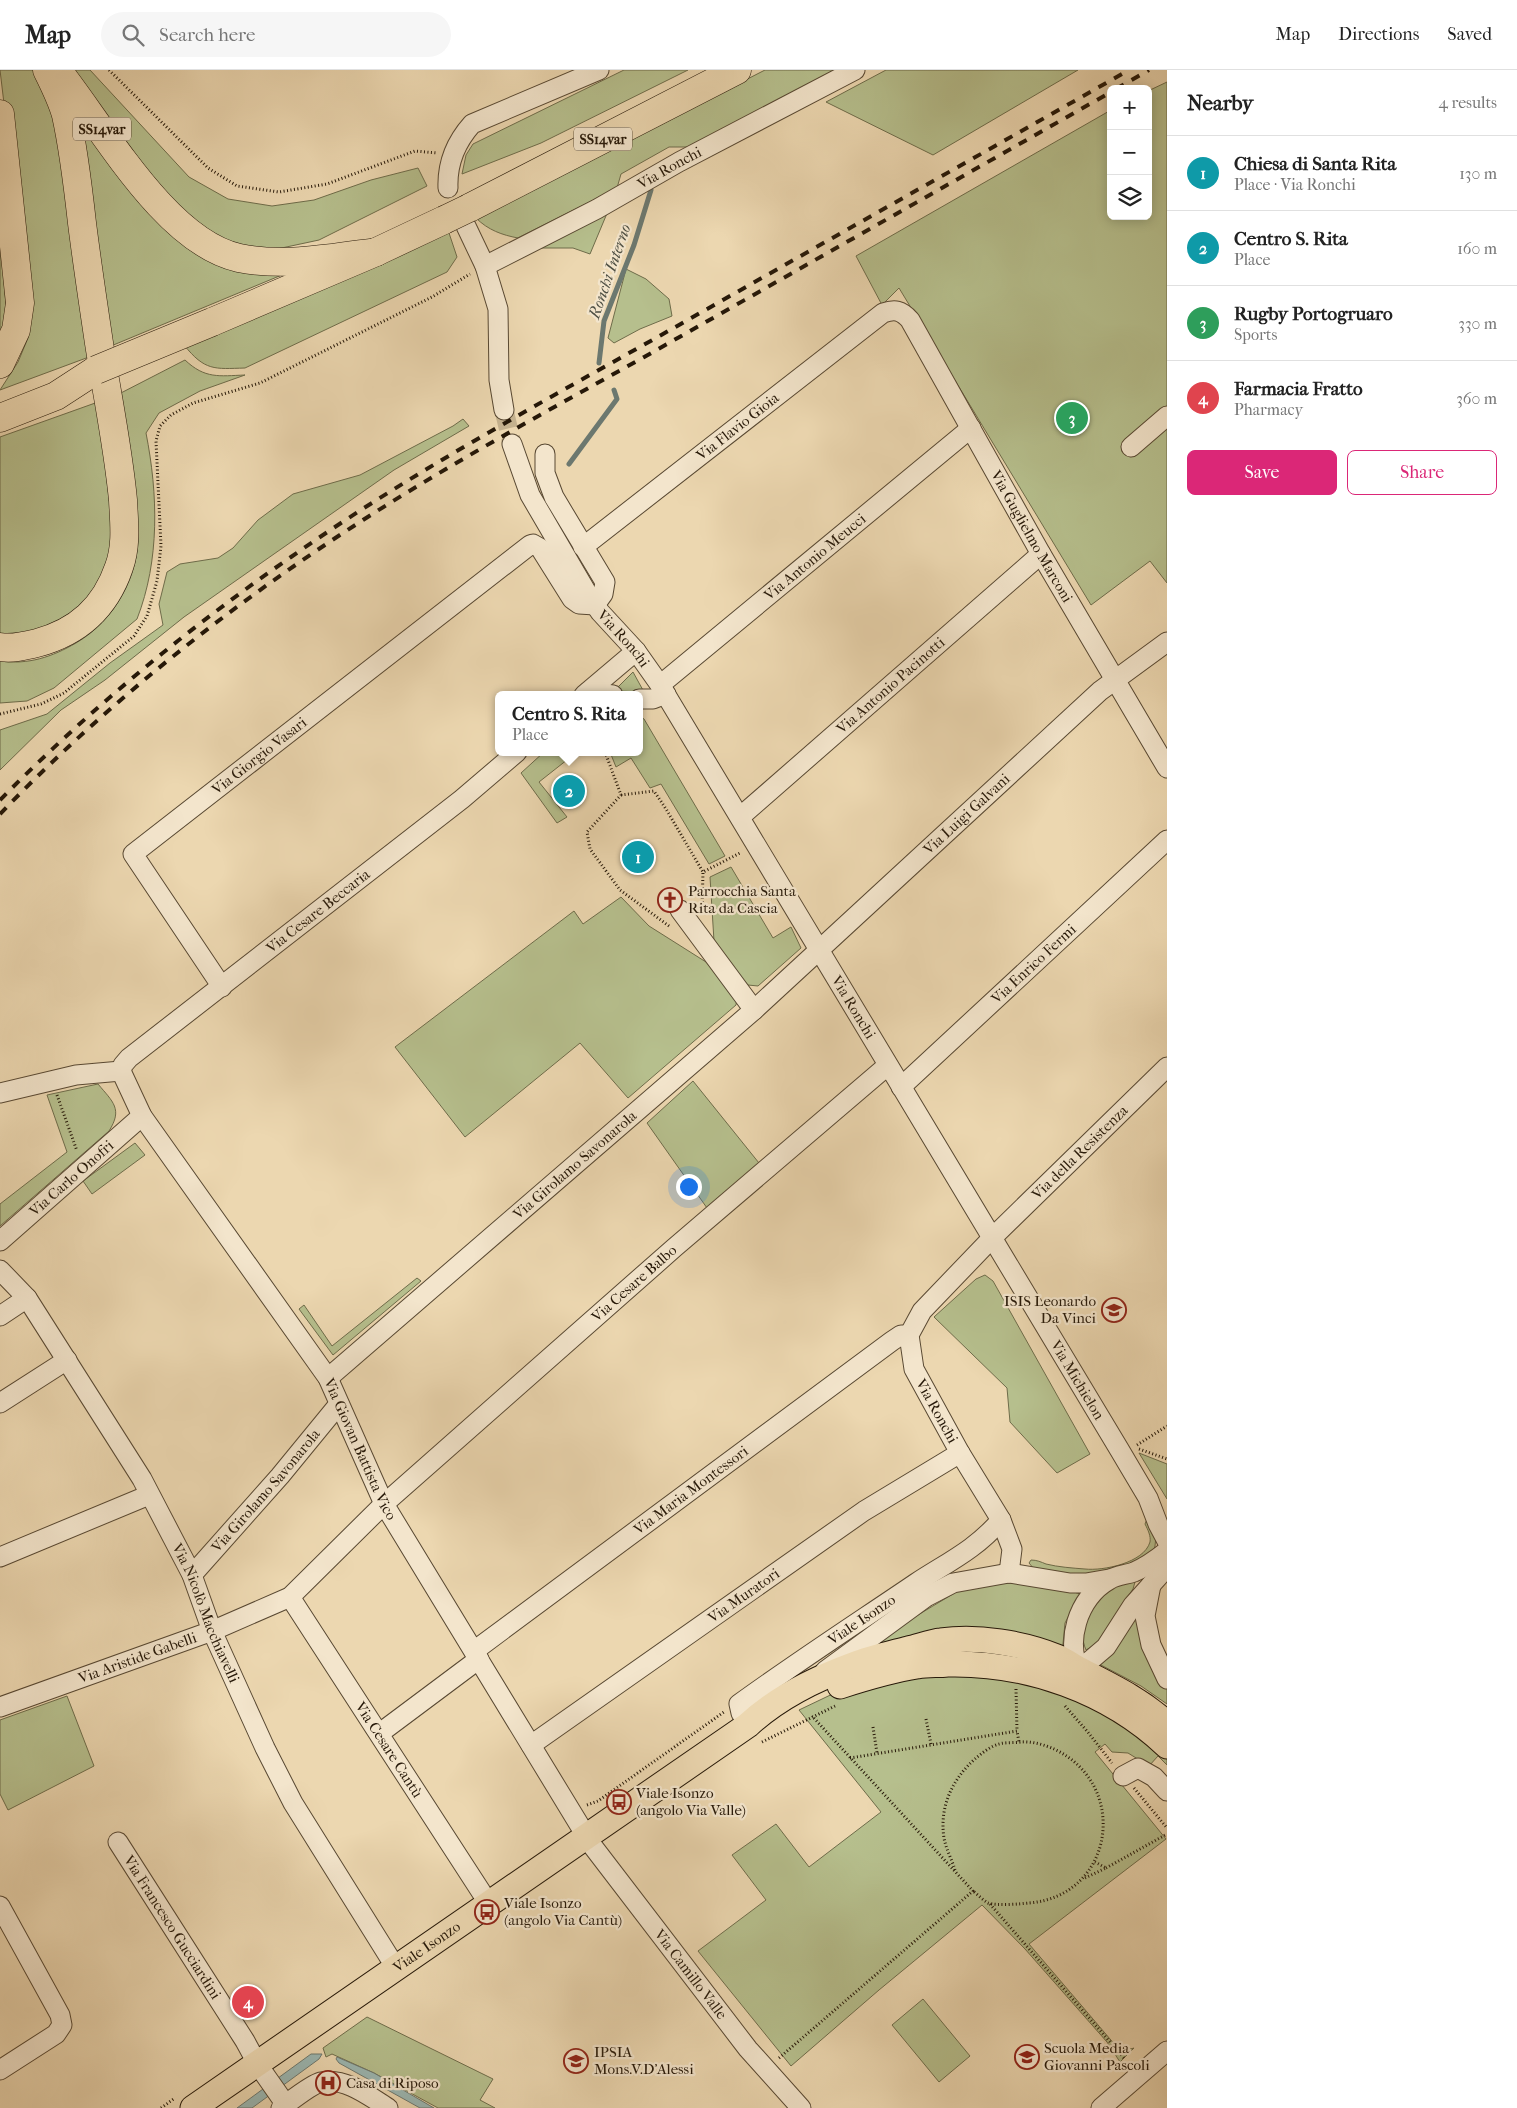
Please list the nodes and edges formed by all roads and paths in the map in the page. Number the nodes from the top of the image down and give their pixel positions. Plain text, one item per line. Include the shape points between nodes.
1 (47, 70) edge
2 (57, 70) edge
3 (109, 70) edge
4 (599, 70) edge
5 (737, 70) edge
6 (855, 70) edge
7 (0, 114) edge
8 (452, 158) junction
9 (448, 188) dead end
10 (459, 217) junction
11 (376, 252) junction
12 (485, 266) junction
13 (894, 310) joint
14 (0, 364) edge
15 (96, 370) junction
16 (0, 404) edge
17 (504, 410) tunnel mouth
18 (1167, 416) edge
19 (0, 418) edge
20 (971, 428) junction
21 (512, 444) tunnel mouth
22 (1131, 447) dead end
23 (545, 454) dead end
24 (583, 547) junction
25 (1040, 554) junction
26 (595, 605) junction
27 (1167, 642) edge
28 (0, 647) edge
29 (636, 651) junction
30 (1116, 679) junction
31 (663, 690) junction
32 (588, 691) edge
33 (643, 699) edge
34 (0, 714) edge
35 (512, 756) edge
36 (606, 756) edge
37 (1167, 768) edge
38 (621, 795) junction
39 (740, 817) junction
40 (1167, 840) edge
41 (757, 845) junction
42 (703, 872) junction
43 (680, 910) dead end
44 (692, 927) junction
45 (820, 950) junction
46 (222, 987) junction
47 (754, 1010) junction
48 (887, 1066) junction
49 (1167, 1067) edge
50 (121, 1071) junction
51 (52, 1080) junction
52 (901, 1087) junction
53 (0, 1093) edge
54 (142, 1116) junction
55 (83, 1167) junction
56 (993, 1237) junction
57 (0, 1241) edge
58 (0, 1270) edge
59 (28, 1298) junction
60 (0, 1316) edge
61 (909, 1335) junction
62 (67, 1360) junction
63 (328, 1378) junction
64 (0, 1403) edge
65 (339, 1404) junction
66 (1167, 1426) edge
67 (1135, 1447) dead end
68 (960, 1453) junction
69 (150, 1495) junction
70 (1148, 1498) junction
71 (384, 1504) junction
72 (1167, 1519) edge
73 (1002, 1520) junction
74 (1167, 1541) edge
75 (1167, 1551) edge
76 (0, 1557) edge
77 (1167, 1567) edge
78 (1009, 1573) junction
79 (192, 1574) junction
80 (1109, 1580) junction
81 (1151, 1584) junction
82 (290, 1597) junction
83 (212, 1631) junction
84 (477, 1655) junction
85 (1081, 1662) junction
86 (919, 1665) junction
87 (818, 1679) junction
88 (1167, 1679) edge
89 (1016, 1683) dead end
90 (842, 1703) dead end
91 (1063, 1704) dead end
92 (0, 1707) edge
93 (812, 1716) junction
94 (926, 1719) dead end
95 (873, 1727) dead end
96 (1017, 1731) junction
97 (380, 1733) junction
98 (753, 1735) junction
99 (1164, 1736) edge
100 (1019, 1742) junction
101 (931, 1744) junction
102 (531, 1745) junction
103 (877, 1753) junction
104 (849, 1758) junction
105 (1123, 1776) junction
106 (1167, 1791) edge
107 (1167, 1828) edge
108 (1167, 1834) edge
109 (587, 1836) junction
110 (118, 1842) dead end
111 (1095, 1862) junction
112 (1106, 1868) junction
113 (956, 1873) junction
114 (1085, 1878) junction
115 (973, 1891) junction
116 (989, 1903) junction
117 (489, 1904) junction
118 (0, 1906) edge
119 (396, 1968) junction
120 (1167, 2051) edge
121 (1124, 2058) dead end
122 (776, 2062) dead end
123 (0, 2070) edge
124 (274, 2091) edge
125 (198, 2106) edge
126 (388, 2108) edge
127 (801, 2108) edge
128 (1101, 2108) edge

1 - 28 highway via 65,113 74,156 119,465 125,534 120,566 108,592 93,612 75,628 52,639
2 - 11 highway, SS14var via 146,189 202,243 238,258 264,261
3 - 8 path via 208,168 237,186 279,192 326,184 415,151
4 - 8 street via 472,124 461,136
5 - 10 highway, SS14var
6 - 12 street, Via Ronchi
7 - 14 highway via 20,302 16,330
8 - 9 street
10 - 11 highway, SS14var
10 - 12 street
11 - 15 highway, SS14var, bridge
12 - 17 street via 498,309 499,380
12 - 34 path via 432,297 260,382 192,403 171,415 160,426 156,441 161,546 157,581 147,616 134,636 64,693 41,704
13 - 20 street, Via Guglielmo Marconi via 904,313 910,320
13 - 24 street, Via Flavio Gioia via 883,313
15 - 16 highway, SS14var
15 - 19 highway via 56,396
18 - 22 street
20 - 25 street, Via Guglielmo Marconi
20 - 31 street, Via Antonio Meucci
21 - 26 street, Via Ronchi via 530,495
23 - 24 street via 545,473 554,497
24 - 26 street via 605,582 603,594
25 - 30 street, Via Guglielmo Marconi
25 - 39 street, Via Antonio Pacinotti
26 - 29 street, Via Ronchi
26 - 46 street, Via Giorgio Vasari via 578,604 572,599 537,546 530,545 133,854
27 - 30 street, Via Luigi Galvani
29 - 31 street, Via Ronchi
29 - 32 street
30 - 37 street, Via Guglielmo Marconi
30 - 45 street, Via Luigi Galvani
31 - 33 street via 654,699
31 - 39 street, Via Ronchi
35 - 46 street, Via Cesare Beccaria
36 - 38 path
38 - 42 path via 654,792
38 - 44 path via 587,832 590,849 620,890 668,926
39 - 41 street, Via Ronchi
40 - 52 street, Via Enrico Fermi
41 - 42 path
41 - 45 street, Via Ronchi
42 - 44 path via 702,909
43 - 44 street
44 - 47 street
45 - 47 street, Via Girolamo Savonarola
45 - 48 street, Via Ronchi
46 - 50 street, Via Cesare Beccaria via 129,1058
47 - 63 street, Via Girolamo Savonarola
48 - 52 street, Via Ronchi
48 - 71 street, Via Cesare Balbo via 681,1242
49 - 56 street, Via della Resistenza
50 - 51 street
50 - 54 street, Via Giovan Battista Vico
51 - 53 street
51 - 55 path
52 - 56 street, Via Ronchi
54 - 55 street, Via Carlo Onofri
54 - 63 street, Via Giovan Battista Vico
55 - 57 street, Via Carlo Onofri
56 - 61 street via 922,1310
56 - 70 street, Via Michielon
58 - 59 street, Via Nicolò Macchiavelli
59 - 60 street
59 - 62 street, Via Nicolò Macchiavelli
61 - 68 street, Via Ronchi via 914,1369
61 - 84 street, Via Maria Montessori via 892,1341
62 - 64 street
62 - 69 street, Via Nicolò Macchiavelli
63 - 65 street, Via Giovan Battista Vico
65 - 71 street, Via Giovan Battista Vico
65 - 79 street, Via Girolamo Savonarola
66 - 67 path
68 - 73 street, Via Ronchi
68 - 102 street, Via Muratori via 864,1511
69 - 76 street
69 - 79 street, Via Nicolò Macchiavelli
70 - 72 street, Via Michielon
70 - 74 street, Via Michielon
71 - 82 street, Via Aristide Gabelli
71 - 84 street, Via Giovan Battista Vico
73 - 78 street, Via Ronchi via 1012,1550
73 - 98 street, Viale Isonzo via 967,1552 739,1704
75 - 80 street, Viale Isonzo via 1136,1572
77 - 81 street
78 - 80 street, Viale Isonzo via 1070,1583
78 - 87 street, Viale Isonzo via 953,1583 926,1597 828,1666
79 - 83 street, Via Nicolò Macchiavelli
80 - 85 street via 1082,1609 1075,1634
81 - 85 street via 1106,1647
81 - 88 street via 1145,1616 1151,1645
82 - 83 street, Via Aristide Gabelli
82 - 97 street, Via Cesare Cantù
83 - 92 street, Via Aristide Gabelli
83 - 119 street, Via Nicolò Macchiavelli via 293,1803
84 - 97 street, Via Maria Montessori
84 - 102 street, Via Giovan Battista Vico
85 - 86 street, Viale Isonzo via 937,1655
85 - 87 main road, Viale Isonzo via 982,1640 941,1641 872,1658
85 - 99 main road, Viale Isonzo via 1151,1709
86 - 98 main road, Viale Isonzo via 829,1690 772,1717
86 - 99 main road, Viale Isonzo via 992,1666 1046,1678 1102,1700
87 - 98 main road, Viale Isonzo via 764,1710
89 - 96 path
90 - 93 path
91 - 105 path
93 - 98 path
93 - 104 path
94 - 101 path
95 - 103 path
96 - 100 path
96 - 101 path
97 - 117 street, Via Cesare Cantù
98 - 109 main road, Viale Isonzo
100 - 111 path via 1048,1746 1066,1754 1091,1779 1104,1820 1102,1842
100 - 113 path via 998,1744 982,1753 956,1779 943,1810 944,1839
101 - 103 path
102 - 109 street, Via Giovan Battista Vico
103 - 104 path
104 - 113 path
105 - 106 street via 1138,1768 1154,1777
105 - 107 path
108 - 112 path
109 - 117 main road, Viale Isonzo
109 - 127 street, Via Camillo Valle via 748,2048
110 - 124 street, Via Francesco Gucciardini
111 - 112 path
111 - 114 path
112 - 114 path
113 - 115 path
114 - 116 path via 1062,1894 1040,1902
115 - 116 path
115 - 122 path
116 - 121 path
117 - 119 main road, Viale Isonzo
118 - 123 street via 60,2014 62,2025 56,2034
119 - 124 main road, Viale Isonzo
120 - 128 street
124 - 125 main road, Viale Isonzo
124 - 126 street via 338,2081

